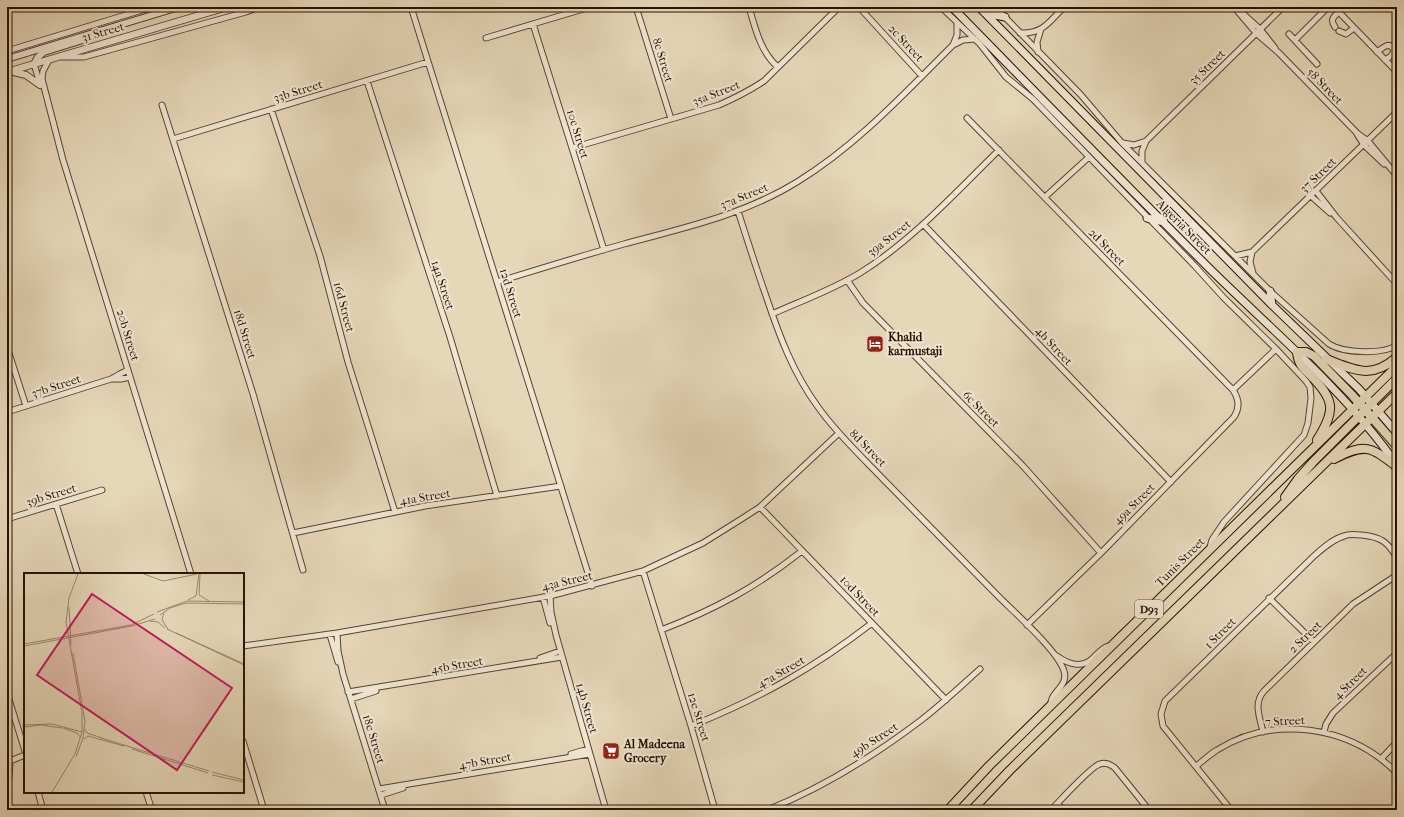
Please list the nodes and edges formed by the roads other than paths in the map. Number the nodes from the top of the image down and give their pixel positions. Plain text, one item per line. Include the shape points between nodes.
1 (152, 7) edge
2 (179, 7) edge
3 (227, 7) edge
4 (259, 7) edge
5 (411, 7) edge
6 (590, 7) edge
7 (636, 7) edge
8 (749, 7) edge
9 (839, 7) edge
10 (859, 7) edge
11 (941, 7) edge
12 (952, 7) edge
13 (979, 7) edge
14 (995, 7) edge
15 (1064, 7) edge
16 (1234, 7) edge
17 (1283, 7) edge
18 (1328, 7) edge
19 (1334, 7) edge
20 (1339, 12) junction
21 (984, 13) junction
22 (1005, 17) junction
23 (957, 23) junction
24 (533, 24) junction
25 (1335, 27) dead end
26 (1354, 28) junction
27 (1041, 29) junction
28 (99, 30) junction
29 (1258, 31) junction
30 (1339, 31) dead end
31 (1020, 33) junction
32 (1290, 34) dead end
33 (486, 38) dead end
34 (974, 40) junction
35 (1295, 40) junction
36 (953, 45) junction
37 (7, 51) edge
38 (1038, 52) junction
39 (1377, 52) junction
40 (59, 57) junction
41 (7, 59) edge
42 (49, 60) junction
43 (1385, 60) junction
44 (428, 62) junction
45 (34, 64) junction
46 (1317, 64) dead end
47 (778, 67) junction
48 (8, 72) edge
49 (1397, 72) edge
50 (922, 76) junction
51 (367, 81) junction
52 (40, 85) junction
53 (47, 102) junction
54 (162, 105) dead end
55 (271, 109) junction
56 (1397, 112) edge
57 (967, 118) dead end
58 (671, 119) junction
59 (173, 139) junction
60 (1146, 141) junction
61 (1122, 143) junction
62 (1366, 143) junction
63 (572, 148) junction
64 (999, 150) junction
65 (1089, 157) junction
66 (1142, 162) junction
67 (1397, 176) edge
68 (1316, 191) junction
69 (1311, 196) junction
70 (1045, 198) junction
71 (738, 211) junction
72 (1147, 218) junction
73 (1337, 218) junction
74 (1164, 223) junction
75 (923, 224) junction
76 (604, 250) junction
77 (1252, 252) junction
78 (1235, 256) junction
79 (1255, 275) junction
80 (847, 280) junction
81 (497, 282) junction
82 (1397, 284) edge
83 (1270, 291) junction
84 (1272, 305) junction
85 (772, 314) junction
86 (1397, 345) edge
87 (7, 347) edge
88 (1276, 349) junction
89 (1297, 352) junction
90 (1397, 357) edge
91 (1326, 359) junction
92 (1397, 366) edge
93 (128, 370) junction
94 (130, 377) junction
95 (1397, 378) edge
96 (111, 379) junction
97 (1233, 390) junction
98 (1397, 394) edge
99 (1366, 396) junction
100 (1359, 403) junction
101 (1372, 403) junction
102 (26, 406) junction
103 (1352, 410) junction
104 (1365, 410) junction
105 (1379, 411) junction
106 (7, 412) edge
107 (1358, 417) junction
108 (1372, 418) junction
109 (1365, 424) junction
110 (839, 433) junction
111 (1397, 433) edge
112 (1397, 446) edge
113 (1311, 451) junction
114 (1326, 463) junction
115 (1397, 466) edge
116 (1171, 482) junction
117 (561, 486) junction
118 (102, 490) dead end
119 (497, 496) junction
120 (56, 504) junction
121 (760, 507) junction
122 (1277, 510) junction
123 (395, 512) junction
124 (7, 519) edge
125 (293, 533) junction
126 (802, 551) junction
127 (1209, 551) junction
128 (1101, 553) junction
129 (1397, 558) edge
130 (303, 570) dead end
131 (643, 571) junction
132 (78, 573) edge
133 (191, 573) edge
134 (1397, 575) edge
135 (592, 586) junction
136 (550, 596) junction
137 (543, 597) junction
138 (1269, 598) junction
139 (872, 623) junction
140 (1027, 625) junction
141 (661, 630) junction
142 (337, 634) junction
143 (330, 635) junction
144 (556, 635) junction
145 (1314, 642) junction
146 (257, 645) junction
147 (1113, 645) junction
148 (244, 646) edge
149 (244, 649) edge
150 (1397, 653) edge
151 (561, 654) junction
152 (1054, 654) junction
153 (980, 669) dead end
154 (343, 674) junction
155 (386, 687) junction
156 (348, 692) junction
157 (7, 693) edge
158 (351, 699) junction
159 (946, 700) junction
160 (1051, 706) junction
161 (691, 726) junction
162 (1263, 732) junction
163 (1324, 732) junction
164 (1397, 742) edge
165 (244, 744) edge
166 (24, 748) edge
167 (7, 750) edge
168 (589, 752) junction
169 (24, 755) edge
170 (1381, 758) junction
171 (10, 761) junction
172 (1196, 766) junction
173 (1397, 773) edge
174 (7, 780) edge
175 (414, 784) junction
176 (379, 789) junction
177 (38, 793) edge
178 (146, 793) edge
179 (380, 795) junction
180 (1057, 804) junction
181 (43, 810) edge
182 (152, 810) edge
183 (264, 810) edge
184 (385, 810) edge
185 (606, 810) edge
186 (716, 810) edge
187 (767, 810) edge
188 (948, 810) edge
189 (972, 810) edge
190 (1051, 810) edge
191 (1064, 810) edge
192 (1149, 810) edge
193 (1231, 810) edge
194 (1286, 810) edge
195 (1311, 810) edge

1 - 37 street
2 - 28 street, 31 Street
3 - 40 street, 31 Street
4 - 40 street via 84,57
5 - 44 street, 12d Street
6 - 24 street
7 - 58 street, 8c Street
8 - 47 street via 765,52 771,62
9 - 47 street, 35a Street
10 - 50 street, 2c Street
11 - 23 street
12 - 74 main road, Algeria Street
13 - 21 main road, Algeria Street
14 - 22 street
15 - 27 street
16 - 29 street, 58 Street
17 - 29 street, 35 Street
18 - 35 street
19 - 20 street
20 - 25 street via 1332,20
20 - 26 street
21 - 22 main road
21 - 84 main road, Algeria Street
22 - 31 street
23 - 34 street
23 - 36 street via 957,35
24 - 33 street
24 - 63 street, 10c Street
26 - 30 street via 1346,34
26 - 39 street
27 - 31 street via 1033,33
27 - 38 street via 1037,42
28 - 41 street, 31 Street
28 - 45 street via 88,38 42,53
29 - 60 street, 35 Street
29 - 62 street, 58 Street
31 - 38 street
32 - 35 street
34 - 36 street via 963,40
34 - 65 street via 1006,77 1033,99
35 - 46 street
36 - 50 street, 37a Street
38 - 61 street via 1081,95
39 - 43 street
39 - 43 street via 1388,45 1392,47 1393,54
40 - 42 street, 31 Street
42 - 45 street, 31 Street
42 - 53 street, 20b Street via 42,75
43 - 49 street
44 - 51 street, 33b Street
44 - 81 street, 12d Street
45 - 48 street, 31 Street
45 - 52 street, 20b Street
47 - 58 street, 35a Street via 764,81 735,98
48 - 52 street via 26,75
50 - 71 street, 37a Street via 838,154 796,183
51 - 55 street, 33b Street
51 - 119 street, 14a Street via 450,337
52 - 53 street, 20b Street
53 - 93 street, 20b Street
54 - 59 street, 18d Street
55 - 59 street, 33b Street
55 - 123 street, 16d Street via 320,256 348,362
56 - 62 street, 37 Street
57 - 64 street, 2d Street
58 - 63 street, 35a Street
59 - 125 street, 18d Street via 253,394
60 - 61 street via 1134,145
60 - 66 street via 1142,151
61 - 66 street
62 - 67 street, 58 Street
62 - 68 street, 37 Street
63 - 76 street, 10c Street
64 - 70 street, 2d Street
64 - 75 street, 39a Street
65 - 70 street
65 - 72 street
66 - 78 street
68 - 69 street, 37 Street
68 - 73 street
69 - 73 street
69 - 77 street, 37 Street
70 - 97 street, 2d Street
71 - 76 street, 37a Street
71 - 85 street, 8d Street
72 - 74 main road
72 - 88 street
73 - 82 street
74 - 89 main road, Algeria Street
75 - 80 street, 39a Street via 888,254
75 - 116 street, 4b Street
76 - 81 street, 37a Street
77 - 78 street
77 - 79 street via 1251,265
78 - 79 street
79 - 83 street
80 - 85 street, 39a Street
80 - 128 street, 6c Street via 863,303 1023,466
81 - 117 street, 12d Street
83 - 84 main road
83 - 86 street via 1334,347 1348,351 1381,351
84 - 91 main road, Algeria Street
85 - 110 street, 8d Street via 783,346 800,379 818,408
87 - 102 street
88 - 97 street
88 - 127 street via 1310,387 1307,429 1299,441 1224,522 1212,540
89 - 100 main road via 1311,353
89 - 103 main road, Algeria Street
89 - 113 main road via 1300,365 1325,391 1330,406 1328,421
90 - 91 main road via 1383,368 1364,372
91 - 99 main road, Algeria Street
92 - 99 main road, Tunis Street / D93
93 - 94 street, 20b Street
93 - 96 street, 37b Street
94 - 96 street, 37b Street
94 - 133 street, 20b Street
95 - 101 main road
96 - 102 street, 37b Street
97 - 116 street, 49a Street via 1238,403 1236,414
98 - 105 main road, D93
99 - 100 main road, Tunis Street / D93
99 - 101 main road, Algeria Street
100 - 103 main road, Tunis Street / D93
100 - 104 main road
101 - 104 main road
101 - 105 main road, Algeria Street
102 - 106 street, 37b Street
103 - 107 main road, Algeria Street
103 - 113 main road, Tunis Street / D93
104 - 107 main road
104 - 108 main road
105 - 108 main road, D93
105 - 111 main road, Algeria Street
107 - 109 main road, Algeria Street
107 - 122 main road via 1302,475
108 - 109 main road, D93
108 - 112 main road
109 - 114 main road, D93
109 - 115 main road, Algeria Street
110 - 121 street, 43a Street
110 - 140 street, 8d Street
113 - 127 main road, Tunis Street / D93
114 - 115 main road via 1350,451 1365,449 1377,452
114 - 122 main road, D93
116 - 128 street, 49a Street
117 - 119 street, 41a Street
117 - 135 street, 12d Street
118 - 120 street, 39b Street
119 - 123 street, 41a Street
120 - 124 street, 39b Street
120 - 132 street
121 - 126 street, 10d Street
121 - 131 street, 43a Street via 703,543
122 - 189 main road, D93
123 - 125 street, 41a Street
125 - 130 street, 18d Street
126 - 139 street, 10d Street
126 - 141 street via 751,588 692,618
127 - 147 main road, Tunis Street / D93
128 - 140 street, 49a Street
129 - 138 street, 1 Street via 1388,546 1376,537 1351,534 1343,536 1315,555
131 - 135 street, 43a Street
131 - 141 street, 12e Street
134 - 145 street, 2 Street via 1353,604
135 - 136 street, 43a Street
136 - 137 street, 43a Street
136 - 144 street, 14b Street
137 - 142 street, 43a Street
137 - 144 street, 14b Street
138 - 145 street
138 - 172 street, 1 Street via 1163,705 1163,726
139 - 159 street, 10d Street
139 - 161 street, 47a Street via 788,681
140 - 152 street, 8d Street
141 - 161 street, 12e Street
142 - 143 street, 43a Street
142 - 154 street, 18e Street
143 - 146 street, 43a Street
143 - 154 street, 18e Street
144 - 151 street, 14b Street
145 - 162 street, 2 Street via 1261,694 1258,706
146 - 148 street, 43a Street
146 - 149 street, 43a Street
147 - 152 street, 8d Street via 1105,647 1092,660 1083,664 1069,663
147 - 160 main road, Tunis Street / D93
150 - 163 street, 4 Street via 1333,713
151 - 155 street, 45b Street via 530,662
151 - 168 street, 14b Street
152 - 160 street, 8d Street via 1062,665 1065,678 1061,688 1051,698
153 - 159 street, 49b Street
154 - 156 street, 18e Street
155 - 156 street, 45b Street
155 - 158 street, 45b Street
156 - 158 street, 18e Street
157 - 166 street
158 - 176 street, 18e Street
159 - 187 street, 49b Street via 920,721 859,762 825,782
160 - 188 main road, Tunis Street / D93
161 - 186 street, 12e Street
162 - 163 street, 7 Street via 1289,728
162 - 172 street, 7 Street via 1228,744
163 - 170 street, 7 Street via 1354,743
164 - 170 street
165 - 183 street
167 - 171 street
168 - 175 street, 47b Street
168 - 185 street, 14b Street
169 - 171 street
170 - 173 street, 7 Street
171 - 174 street
172 - 193 street, 1 Street
175 - 176 street, 47b Street
175 - 179 street, 47b Street
176 - 179 street, 18e Street
177 - 181 street
178 - 182 street
179 - 184 street, 18e Street
180 - 190 street
180 - 191 street
180 - 192 street via 1094,767 1104,763 1115,768
194 - 195 street

